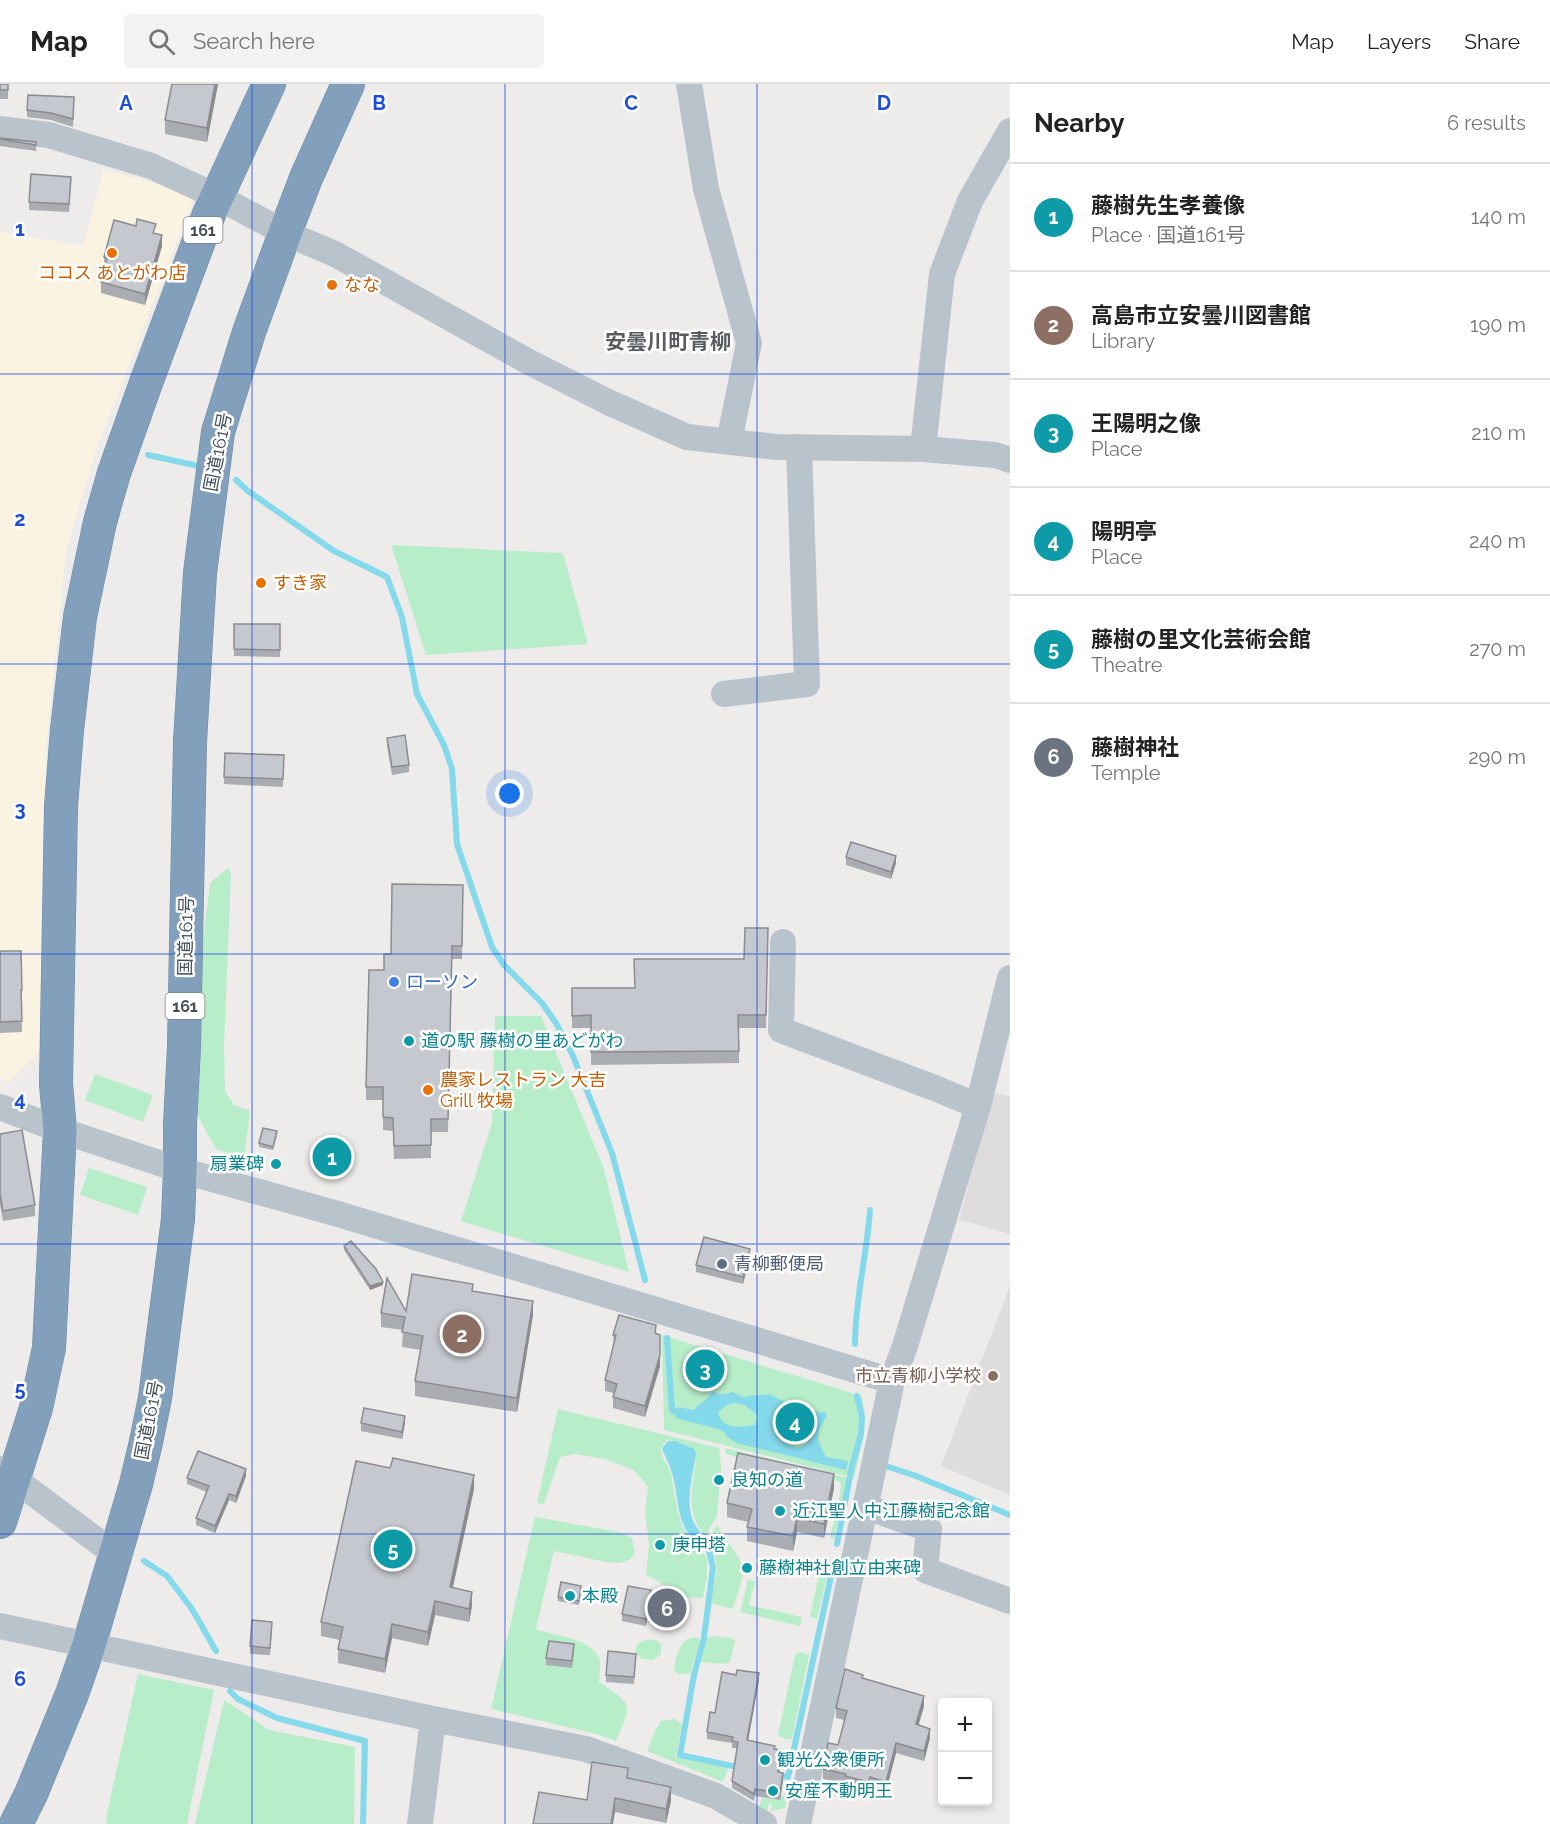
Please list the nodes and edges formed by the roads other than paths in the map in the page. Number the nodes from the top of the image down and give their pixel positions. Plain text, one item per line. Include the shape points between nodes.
1 (269, 84) edge
2 (348, 84) edge
3 (689, 84) edge
4 (0, 129) edge
5 (1010, 131) edge
6 (218, 197) junction
7 (285, 233) junction
8 (729, 442) junction
9 (799, 447) junction
10 (923, 449) junction
11 (1010, 460) edge
12 (724, 694) dead end
13 (783, 942) dead end
14 (1010, 978) edge
15 (978, 1106) junction
16 (0, 1107) edge
17 (60, 1130) junction
18 (180, 1170) junction
19 (892, 1381) junction
20 (7, 1474) edge
21 (866, 1507) junction
22 (0, 1522) edge
23 (116, 1555) junction
24 (1010, 1601) edge
25 (0, 1626) edge
26 (89, 1645) junction
27 (434, 1719) junction
28 (16, 1824) edge
29 (420, 1824) edge
30 (765, 1824) edge
31 (798, 1824) edge

1 - 6 highway, 161
2 - 7 highway, 国道161号 / 161
3 - 8 street via 706,189 749,344
4 - 6 street via 49,135 151,165
5 - 10 street via 970,201 942,274
6 - 7 street
6 - 17 highway, 161 via 114,473 80,616 61,806 56,1084
7 - 8 street via 335,254 610,403 687,437
7 - 18 highway, 国道161号 / 161 via 218,432 204,540 190,754
8 - 9 street
9 - 10 street
9 - 12 street via 807,684
10 - 11 street via 995,455
13 - 15 street via 781,1030
14 - 15 street
15 - 19 street
16 - 17 street
17 - 18 street
17 - 20 highway, 161 via 49,1348 36,1408
18 - 19 street
18 - 23 highway, 国道161号 / 161 via 178,1219 155,1398
19 - 21 street
20 - 22 highway, 161
20 - 23 street
21 - 24 street via 929,1529 925,1570
21 - 31 street
23 - 26 highway, 国道161号 / 161
25 - 26 street
26 - 27 street
26 - 28 highway, 国道161号 / 161
27 - 29 street
27 - 30 street via 586,1749 716,1796

